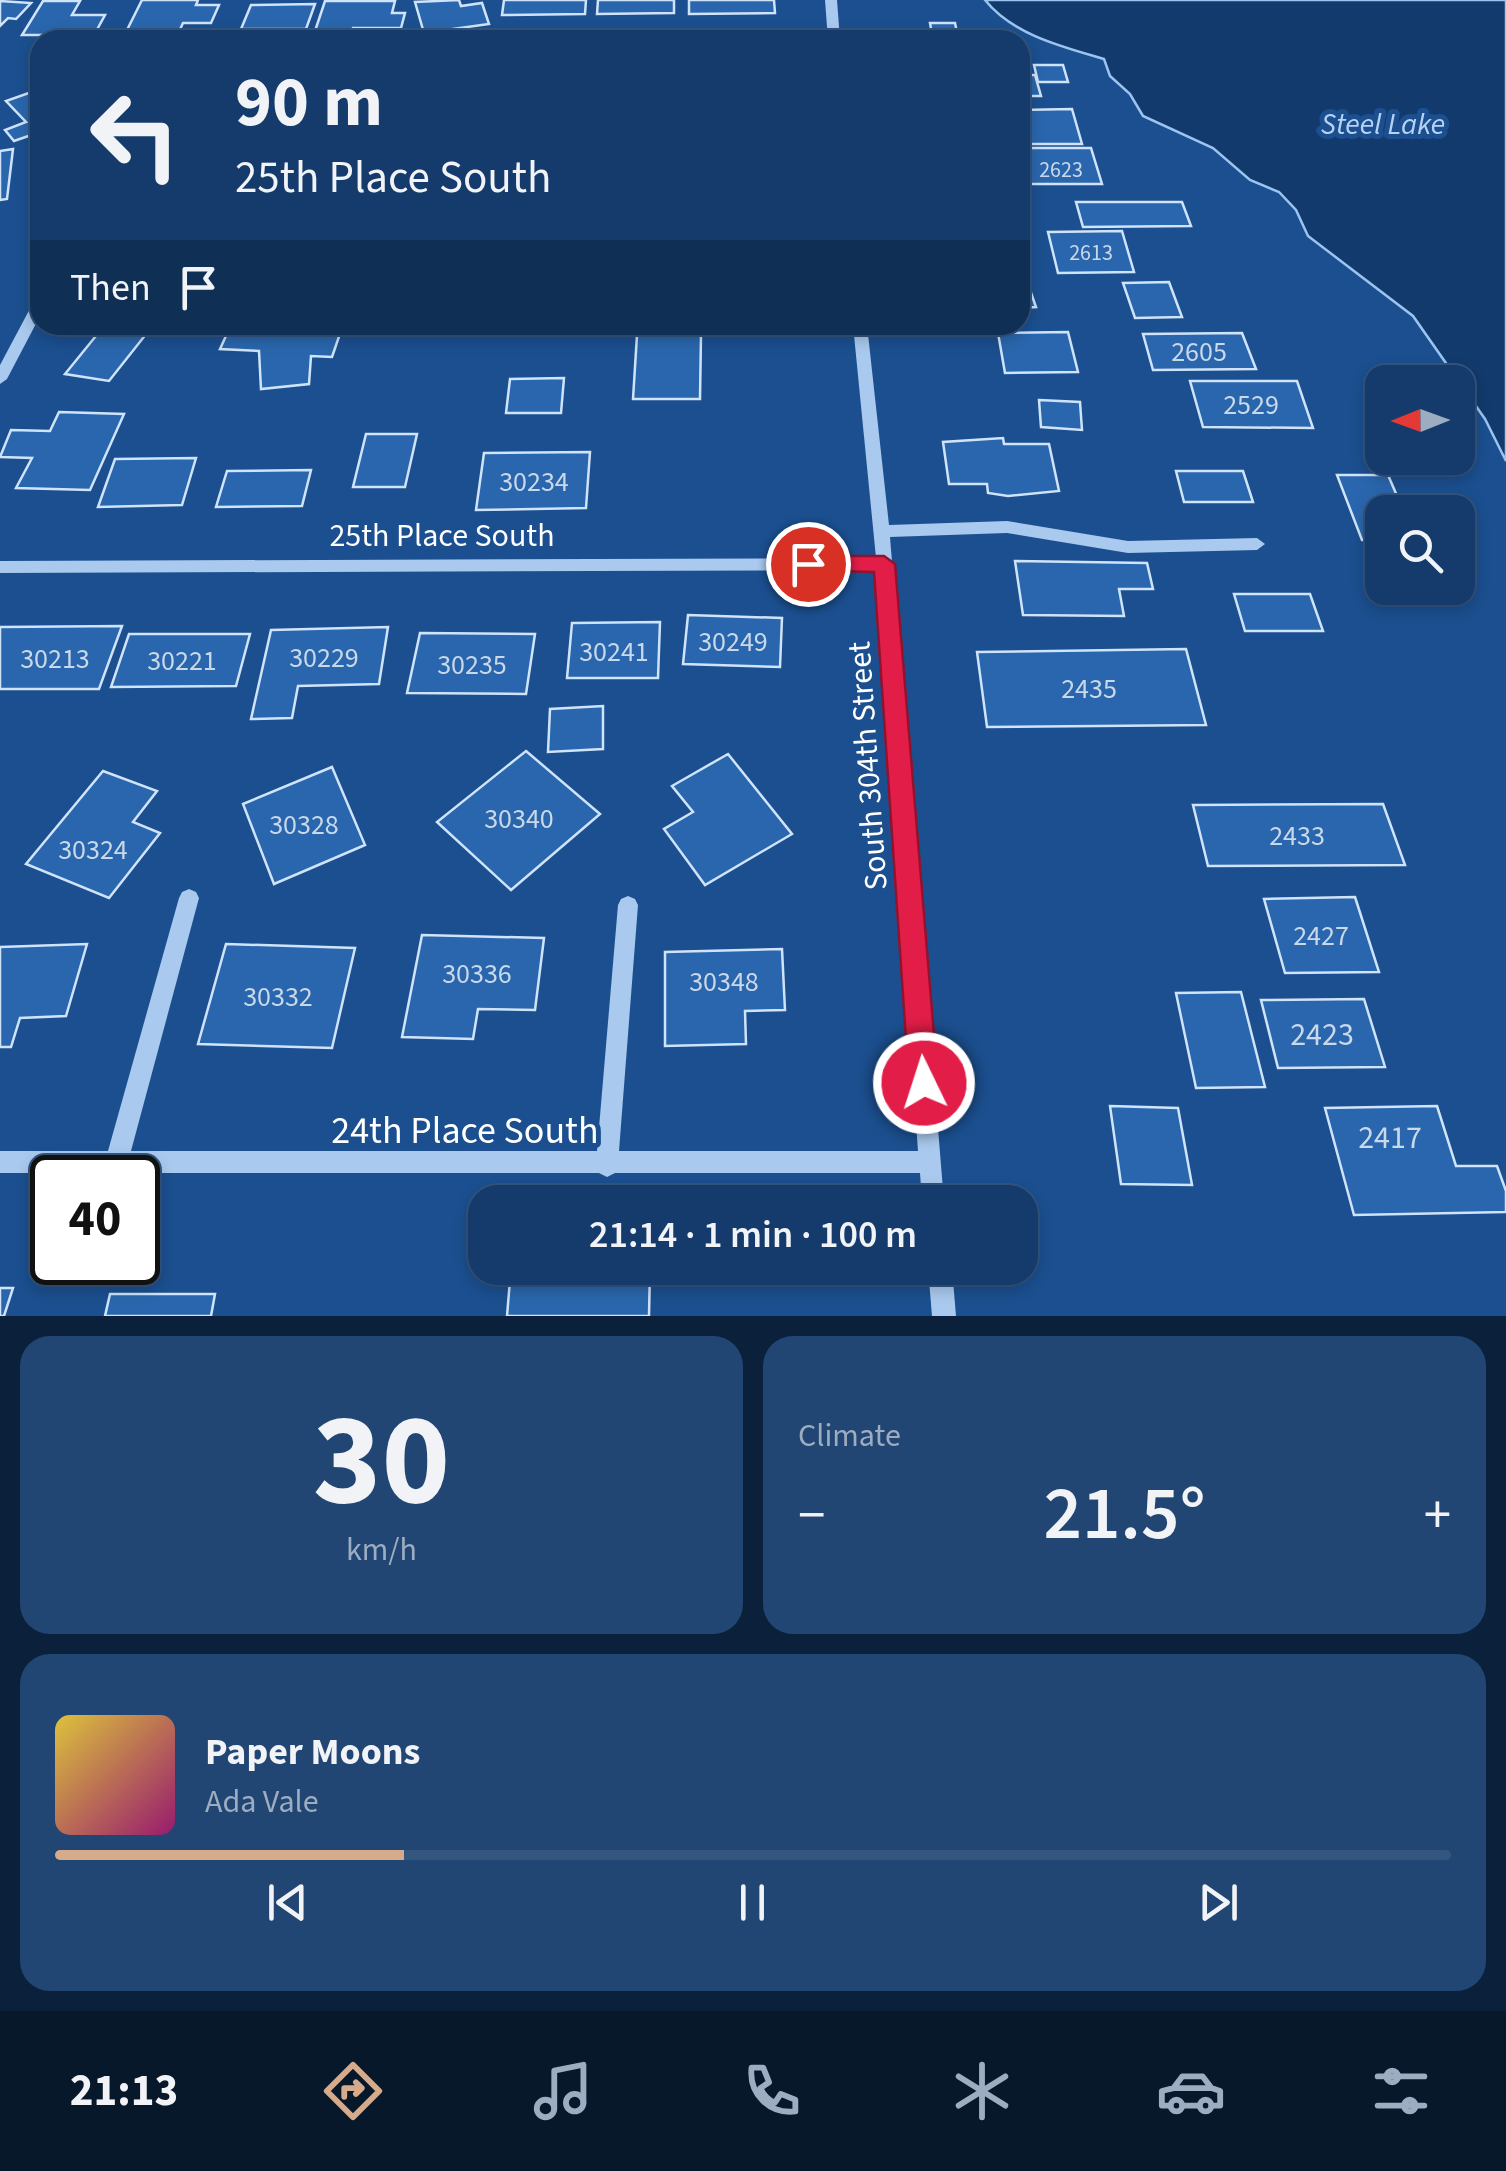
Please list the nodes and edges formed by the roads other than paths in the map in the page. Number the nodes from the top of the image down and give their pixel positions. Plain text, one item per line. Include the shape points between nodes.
1 (831, 0) edge
2 (833, 30) edge
3 (30, 323) edge
4 (861, 335) edge
5 (0, 379) edge
6 (881, 530) junction
7 (1257, 544) dead end
8 (884, 564) junction
9 (0, 567) edge
10 (189, 898) dead end
11 (628, 904) dead end
12 (118, 1155) edge
13 (0, 1162) edge
14 (30, 1162) edge
15 (930, 1162) junction
16 (160, 1163) edge
17 (606, 1166) junction
18 (932, 1185) edge
19 (941, 1285) edge
20 (944, 1316) edge

1 - 2 street
3 - 5 street
4 - 6 street, South 304th Street
6 - 7 street via 1007,527 1128,547
6 - 8 street, South 304th Street
8 - 9 street, 25th Place South
8 - 15 street, South 304th Street
10 - 12 street
11 - 17 street
13 - 14 street, 24th Place South
15 - 17 street, 24th Place South
15 - 18 street, South 304th Street
16 - 17 street, 24th Place South
19 - 20 street

